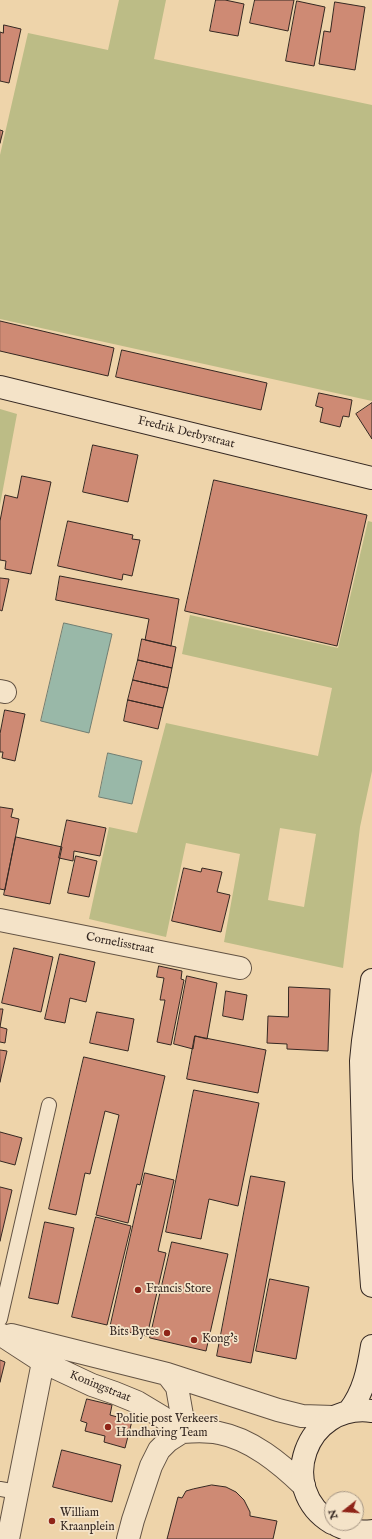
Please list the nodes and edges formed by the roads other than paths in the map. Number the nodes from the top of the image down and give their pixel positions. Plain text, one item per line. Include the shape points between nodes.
1 (0, 387) edge
2 (372, 478) edge
3 (0, 920) edge
4 (240, 968) dead end
5 (372, 980) edge
6 (49, 1105) dead end
7 (372, 1286) edge
8 (0, 1318) edge
9 (0, 1333) edge
10 (372, 1346) edge
11 (43, 1352) junction
12 (167, 1374) junction
13 (372, 1411) edge
14 (341, 1414) junction
15 (182, 1432) junction
16 (304, 1486) junction
17 (8, 1491) edge
18 (324, 1517) edge
19 (8, 1539) edge
20 (128, 1539) edge

1 - 2 street, Fredrik Derbystraat
3 - 4 street, Cornelisstraat
5 - 7 street via 361,1061 364,1178
6 - 8 lane
9 - 11 street, Koningstraat
10 - 14 street via 362,1390 355,1403
11 - 12 street, Koningstraat
11 - 15 street, Koningstraat via 92,1385 137,1402
11 - 17 street
12 - 14 street, Koningstraat via 302,1416
12 - 15 street via 177,1387
13 - 14 street, Koningstraat
14 - 16 street via 326,1421 314,1434 305,1450 302,1468
15 - 16 street via 218,1433 239,1439 287,1469
15 - 20 street via 159,1450 151,1466
16 - 18 street via 308,1499
17 - 19 street

